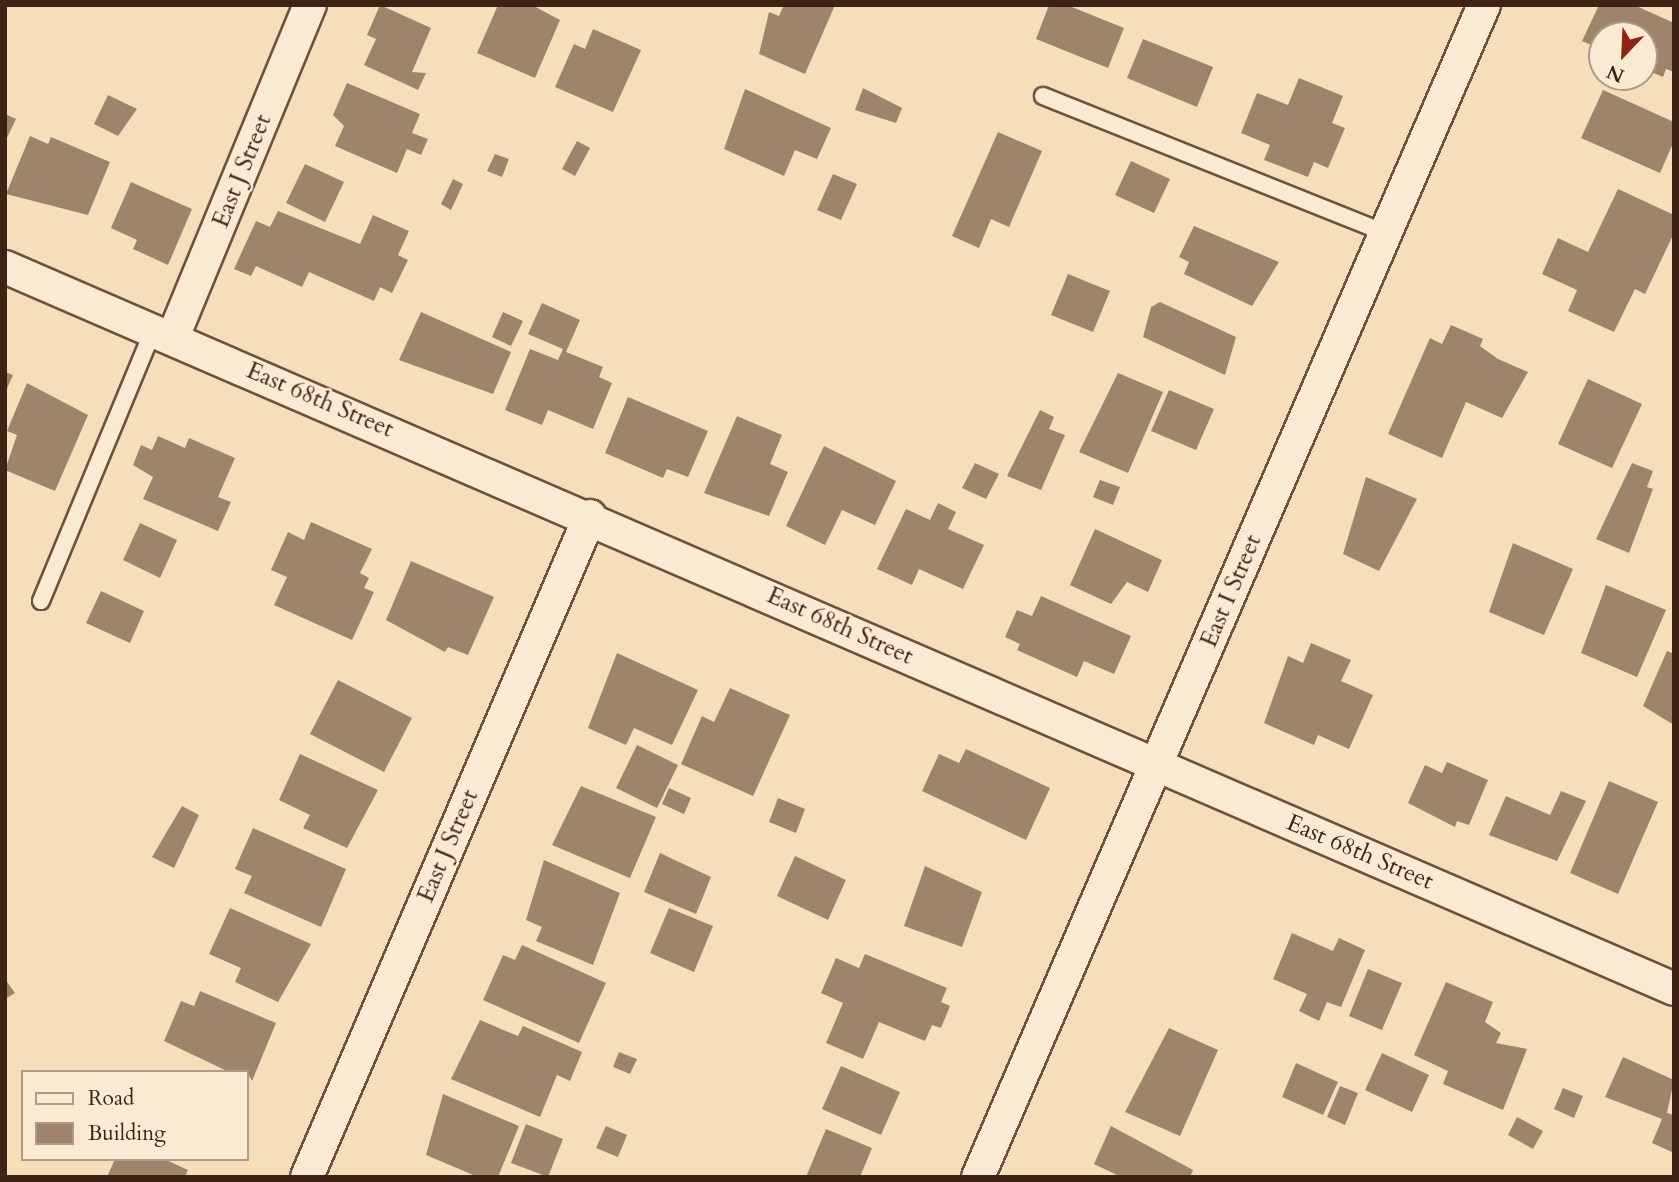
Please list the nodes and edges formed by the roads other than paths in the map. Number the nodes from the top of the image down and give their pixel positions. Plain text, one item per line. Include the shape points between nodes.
1 (310, 5) edge
2 (1484, 5) edge
3 (1044, 96) dead end
4 (1385, 233) junction
5 (5, 267) edge
6 (164, 332) junction
7 (590, 516) junction
8 (41, 601) dead end
9 (1158, 765) junction
10 (1674, 989) edge
11 (307, 1177) edge
12 (978, 1177) edge

1 - 6 street, East J Street
2 - 4 street, East I Street
3 - 4 lane
4 - 9 street, East I Street
5 - 6 street, East 68th Street
6 - 7 street, East 68th Street
6 - 8 lane
7 - 9 street, East 68th Street
7 - 11 street, East J Street
9 - 10 street, East 68th Street
9 - 12 street, East I Street

